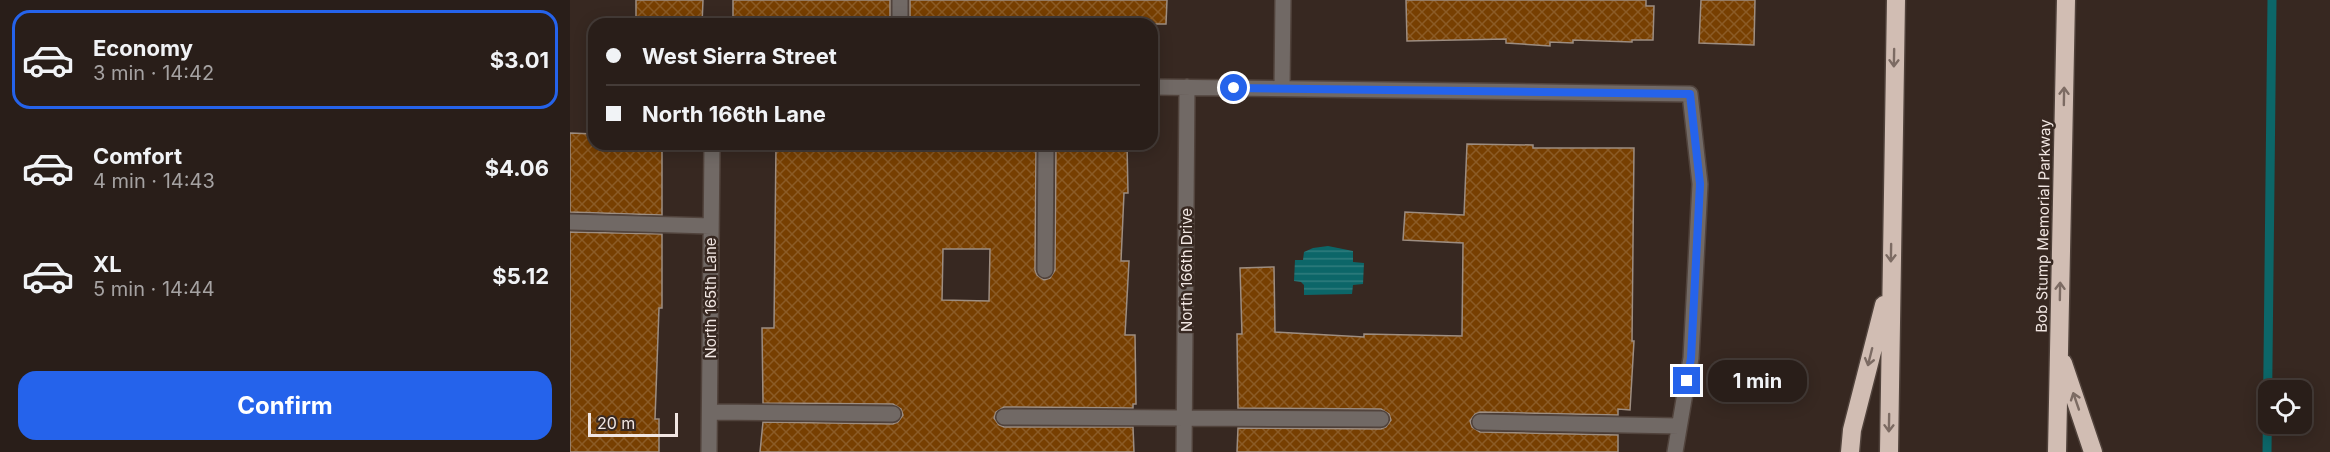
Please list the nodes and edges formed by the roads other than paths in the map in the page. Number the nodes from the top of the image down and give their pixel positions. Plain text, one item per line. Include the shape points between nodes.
1 (900, 0) edge
2 (1283, 0) edge
3 (1896, 0) edge
4 (2066, 0) edge
5 (900, 18) edge
6 (1158, 87) edge
7 (1186, 87) junction
8 (1282, 88) junction
9 (712, 150) edge
10 (1047, 150) edge
11 (570, 222) edge
12 (711, 226) junction
13 (1045, 270) dead end
14 (1890, 280) junction
15 (2059, 350) junction
16 (710, 412) junction
17 (893, 414) dead end
18 (1004, 417) dead end
19 (1185, 418) junction
20 (1381, 419) dead end
21 (1480, 422) dead end
22 (1679, 426) junction
23 (709, 452) edge
24 (1185, 452) edge
25 (1675, 452) edge
26 (1850, 452) edge
27 (1889, 452) edge
28 (2057, 452) edge
29 (2093, 452) edge

1 - 5 street
2 - 8 street
3 -> 14 highway
15 -> 4 highway, Bob Stump Memorial Parkway
6 - 7 street
7 - 8 street
7 - 19 street, North 166th Drive
8 - 22 street via 1690,94 1700,184 1691,358
9 - 12 street, North 165th Lane
10 - 13 street
11 - 12 street
12 - 16 street, North 165th Lane
14 -> 26 highway via 1852,430
14 -> 27 highway
15 - 28 highway, Bob Stump Memorial Parkway
29 -> 15 highway
16 - 17 street
16 - 23 street, North 165th Lane
18 - 19 street
19 - 20 street
19 - 24 street, North 166th Drive
21 - 22 street
22 - 25 street

